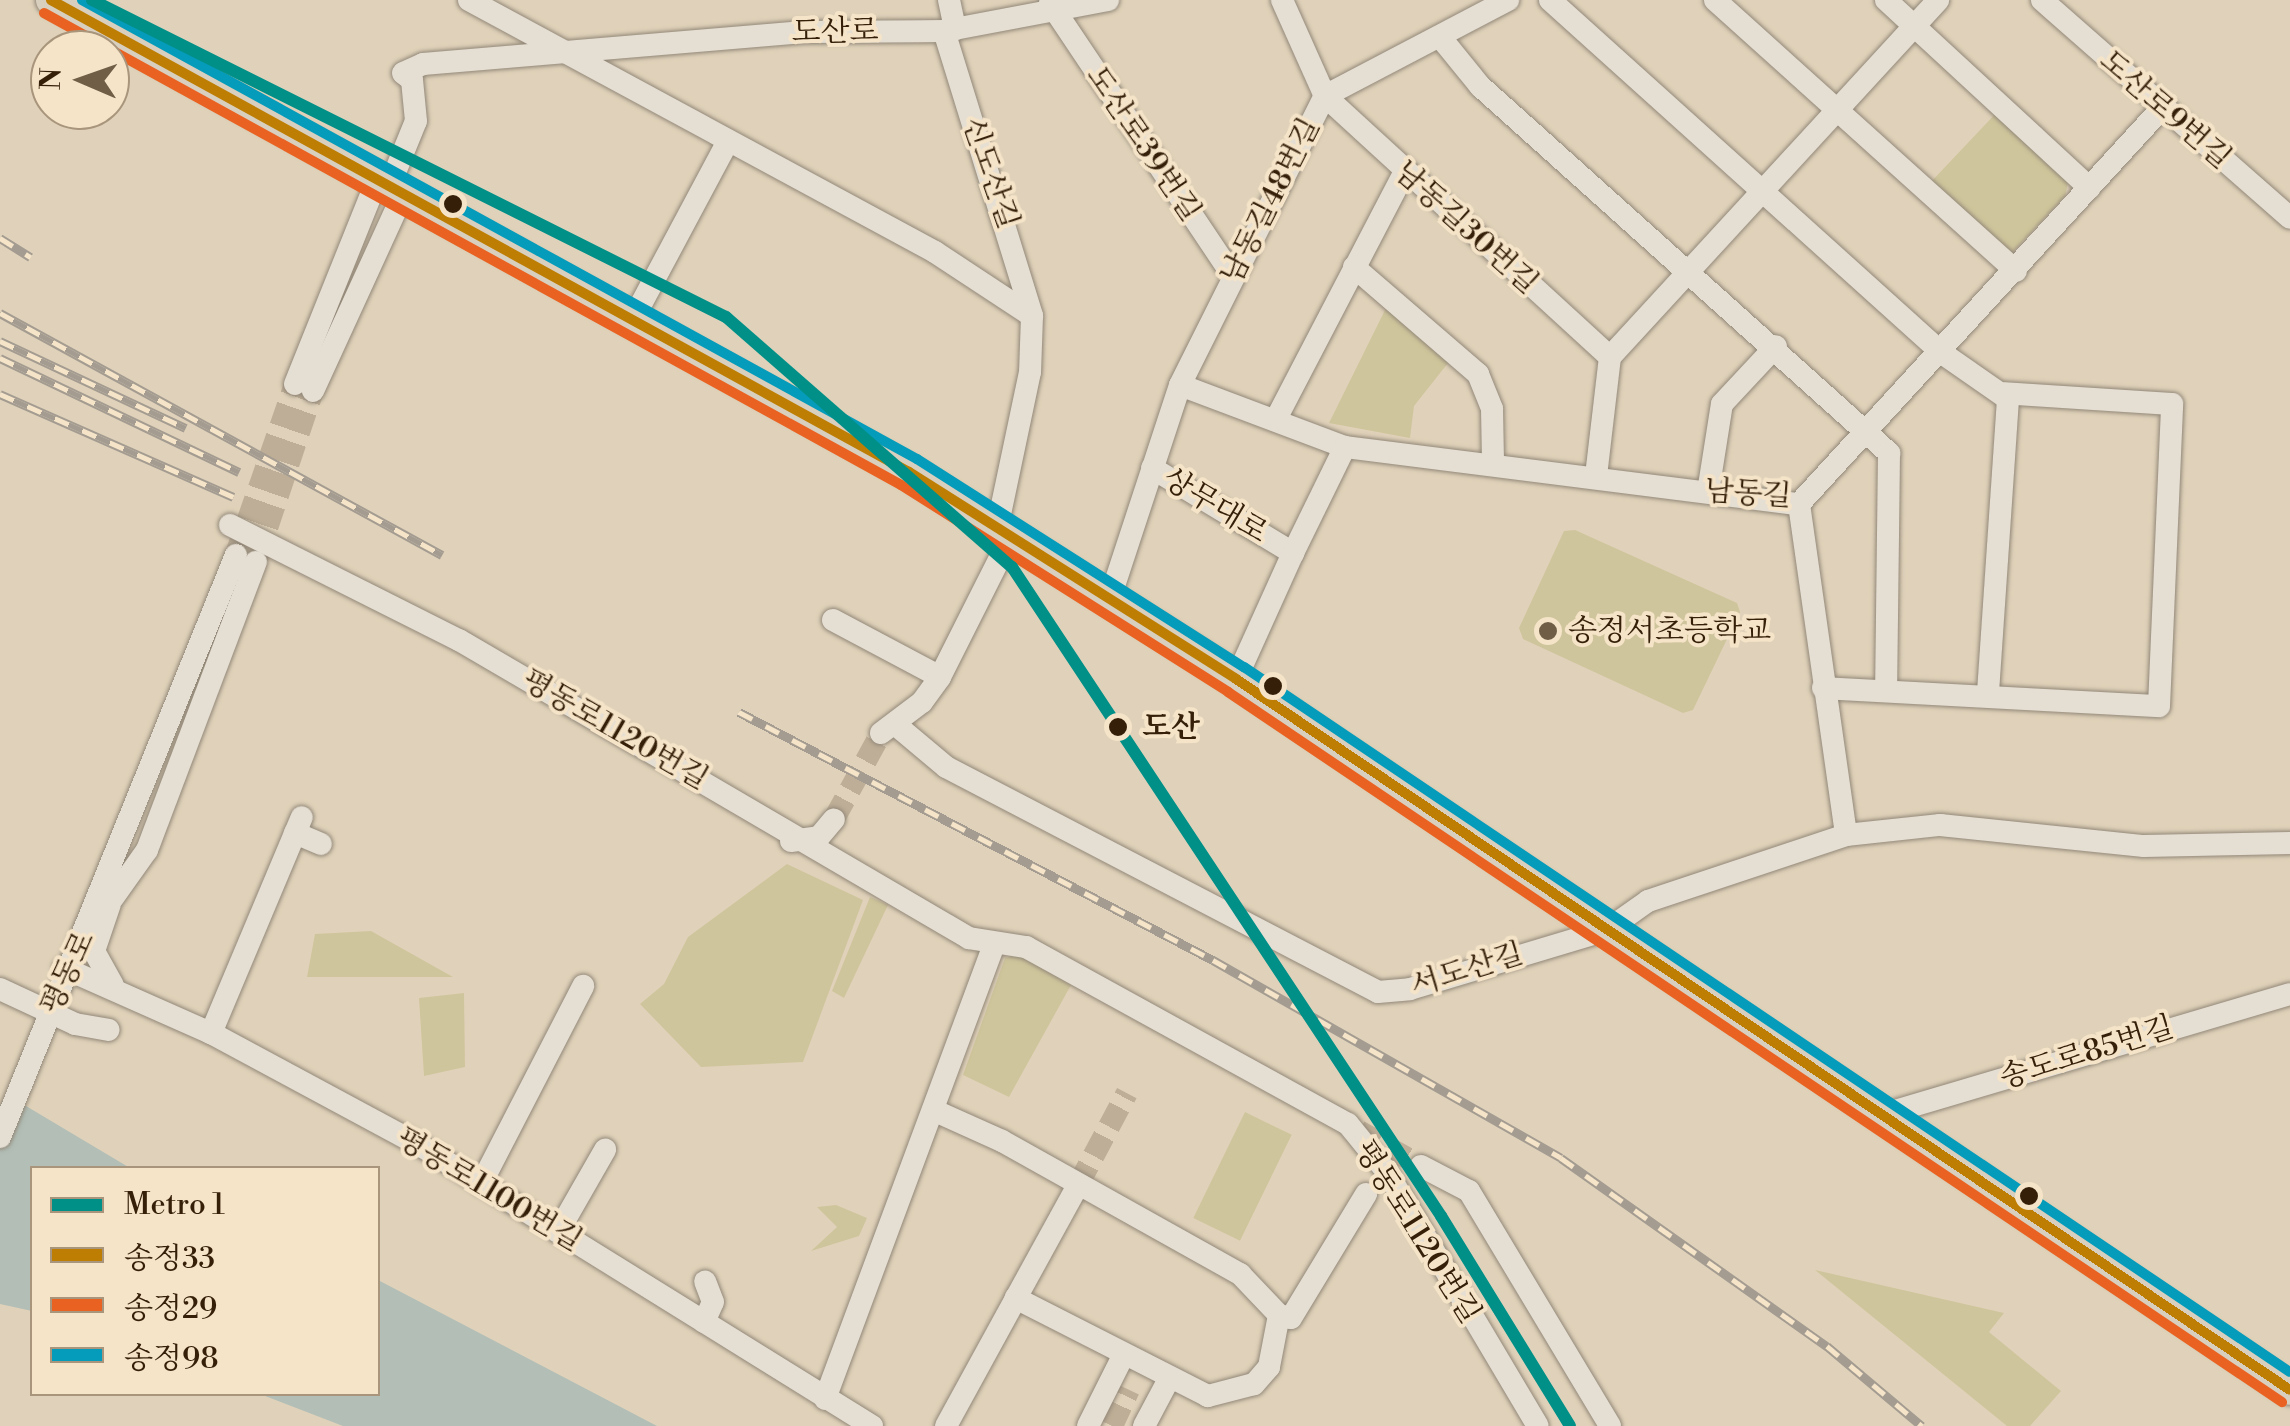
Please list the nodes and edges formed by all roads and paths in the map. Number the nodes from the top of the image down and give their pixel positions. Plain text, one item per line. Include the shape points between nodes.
1 (51, 0) edge
2 (469, 0) edge
3 (949, 0) edge
4 (1108, 0) edge
5 (1282, 0) edge
6 (1508, 0) edge
7 (1550, 0) edge
8 (1715, 0) edge
9 (1886, 0) edge
10 (1938, 0) edge
11 (2042, 0) edge
12 (1051, 6) edge
13 (1915, 26) junction
14 (950, 30) junction
15 (1441, 38) junction
16 (559, 48) junction
17 (1325, 96) junction
18 (2162, 108) junction
19 (1838, 113) junction
20 (728, 141) junction
21 (1404, 173) junction
22 (390, 187) junction
23 (2090, 188) junction
24 (1764, 194) junction
25 (2290, 218) edge
26 (1354, 268) junction
27 (2016, 271) junction
28 (1692, 272) junction
29 (1232, 275) junction
30 (1032, 316) junction
31 (632, 321) junction
32 (1776, 346) junction
33 (1942, 352) junction
34 (1610, 357) junction
35 (1180, 386) junction
36 (304, 387) tunnel mouth
37 (2004, 393) junction
38 (1276, 419) junction
39 (1867, 431) junction
40 (1344, 447) junction
41 (1493, 462) junction
42 (1152, 468) junction
43 (1596, 476) junction
44 (1708, 492) junction
45 (1800, 504) junction
46 (230, 525) dead end
47 (1004, 532) junction
48 (1293, 553) junction
49 (1110, 598) junction
50 (833, 620) dead end
51 (940, 677) junction
52 (1236, 679) junction
53 (1823, 688) junction
54 (1886, 688) junction
55 (1988, 694) junction
56 (888, 729) joint
57 (834, 819) tunnel mouth
58 (1846, 835) junction
59 (790, 840) junction
60 (322, 844) dead end
61 (2290, 844) edge
62 (110, 904) junction
63 (1607, 930) junction
64 (993, 947) junction
65 (66, 969) junction
66 (583, 986) dead end
67 (0, 989) edge
68 (124, 993) junction
69 (2290, 994) edge
70 (45, 1022) junction
71 (108, 1030) dead end
72 (211, 1032) junction
73 (933, 1110) junction
74 (1885, 1114) junction
75 (0, 1137) edge
76 (605, 1150) dead end
77 (1421, 1166) tunnel mouth
78 (481, 1184) junction
79 (1078, 1185) junction
80 (1366, 1194) dead end
81 (558, 1232) junction
82 (705, 1281) dead end
83 (1016, 1298) junction
84 (1279, 1315) junction
85 (704, 1322) junction
86 (1124, 1354) junction
87 (1170, 1378) junction
88 (2290, 1390) edge
89 (824, 1399) junction
90 (872, 1426) edge
91 (946, 1426) edge
92 (1088, 1426) edge
93 (1144, 1426) edge
94 (1538, 1426) edge
95 (1610, 1426) edge

1 - 22 main road
2 - 16 street
3 - 14 street, 신도산길
4 - 12 street, 도산로
5 - 17 street
6 - 15 street, 남동길48번길
7 - 24 street
8 - 19 street
9 - 13 street
10 - 13 street
11 - 18 street, 도산로9번길
12 - 14 street, 도산로
12 - 29 street, 도산로39번길
13 - 19 street
13 - 23 street
14 - 16 street, 도산로
14 - 30 street, 신도산길
15 - 17 street, 남동길48번길
15 - 28 street via 1480,86
16 - 20 street
16 - 22 street, 도산로 via 424,64 403,74 412,80 416,120
17 - 21 street, 남동길30번길
17 - 29 street, 남동길48번길
18 - 23 street, 남동길
18 - 25 street, 도산로9번길
19 - 24 street
19 - 27 street
20 - 30 street
20 - 31 street
21 - 26 street
21 - 34 street, 남동길30번길
22 - 31 main road
22 - 36 street
23 - 27 street, 남동길
24 - 28 street
24 - 33 street
26 - 38 street
26 - 41 street via 1478,374 1492,409
27 - 33 street, 남동길
28 - 32 street
28 - 34 street
29 - 35 street, 남동길48번길
30 - 47 street, 신도산길 via 1030,372
31 - 47 main road
32 - 39 street
32 - 44 street via 1722,404
33 - 37 street
33 - 39 street, 남동길
34 - 43 street
35 - 38 street, 남동길
35 - 42 street, 남동길48번길
37 - 55 street via 2012,409
37 - 55 street via 2172,404 2171,496 2159,706
38 - 40 street, 남동길
39 - 45 street, 남동길
39 - 54 street via 1889,453
40 - 41 street, 남동길
40 - 48 street, 상무대로
41 - 43 street, 남동길
42 - 48 street, 상무대로
42 - 49 street, 상무대로
43 - 44 street, 남동길
44 - 45 street, 남동길
45 - 53 street
46 - 59 street, 평동로1120번길 via 708,782
47 - 49 main road
47 - 51 street, 신도산길
48 - 52 street, 상무대로
49 - 52 main road
50 - 51 street
51 - 56 street, 신도산길
52 - 63 main road
53 - 54 street
53 - 58 street
54 - 55 street
56 - 63 street, 서도산길 via 946,767 1378,992 1410,990
57 - 59 street via 819,836
58 - 61 street, 서도산길 via 1940,825 2144,846
58 - 63 street, 서도산길 via 1648,900
59 - 64 street, 평동로1120번길
60 - 72 street via 299,825
62 - 65 street, 평동로 via 98,909
62 - 65 street, 평동로 via 147,850 246,559
62 - 68 street via 94,957 103,978
63 - 74 main road
64 - 73 street
64 - 94 street, 평동로1120번길 via 1026,947 1353,1127 1387,1172
65 - 68 street, 평동로1100번길
65 - 70 street, 평동로
66 - 78 street
67 - 70 street
68 - 72 street, 평동로1100번길
69 - 74 street, 송도로85번길
70 - 71 street
70 - 75 street, 평동로
72 - 78 street, 평동로1100번길
73 - 79 street
73 - 89 street
74 - 88 main road
76 - 81 street
77 - 95 street via 1469,1191
78 - 81 street, 평동로1100번길
79 - 83 street
79 - 84 street via 1224,1264
80 - 84 street via 1291,1318
81 - 85 street, 평동로1100번길
82 - 85 street via 713,1302
83 - 86 street
83 - 91 street
84 - 87 street via 1269,1367 1254,1384 1220,1397
85 - 89 street, 평동로1100번길
86 - 87 street
86 - 92 street
87 - 93 street
89 - 90 street, 평동로1100번길

